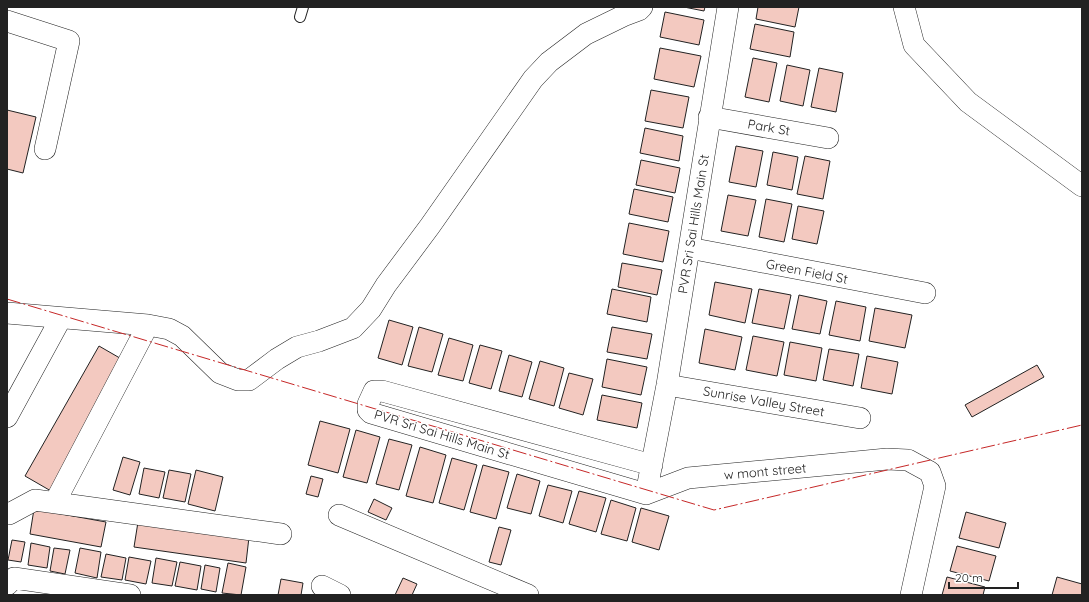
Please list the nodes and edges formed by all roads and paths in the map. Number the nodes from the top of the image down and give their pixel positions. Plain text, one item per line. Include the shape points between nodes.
1 (642, 7) edge
2 (728, 7) edge
3 (904, 7) edge
4 (7, 21) edge
5 (709, 117) junction
6 (828, 138) dead end
7 (45, 149) dead end
8 (1082, 186) edge
9 (689, 248) junction
10 (925, 293) dead end
11 (7, 313) edge
12 (61, 318) junction
13 (148, 325) junction
14 (667, 385) junction
15 (7, 417) edge
16 (860, 418) dead end
17 (652, 465) junction
18 (646, 494) junction
19 (55, 502) junction
20 (7, 513) edge
21 (339, 515) dead end
22 (281, 534) dead end
23 (7, 585) edge
24 (130, 595) edge
25 (528, 595) edge
26 (911, 595) edge

1 - 13 street via 586,34 549,62 533,78 371,308 353,328 297,347 277,358 249,380 238,380 220,373 182,336 168,329
2 - 5 street, PVR Sri Sai Hills Main St
3 - 8 street via 914,45 968,102
4 - 7 street via 69,41
5 - 6 street, Park St
5 - 9 street, PVR Sri Sai Hills Main St
9 - 10 street, Green Field St
9 - 14 street, PVR Sri Sai Hills Main St
11 - 12 street
12 - 13 street
12 - 15 street
13 - 19 street
14 - 16 street, Sunrise Valley Street
14 - 17 street, PVR Sri Sai Hills Main St
17 - 18 street, PVR Sri Sai Hills Main St
17 - 18 street, PVR Sri Sai Hills Main St via 382,391 374,391 368,404 371,413
18 - 26 street, w mont street via 688,478 908,460 930,472 935,486
19 - 20 street via 35,500
19 - 22 street
21 - 25 street
23 - 24 street via 14,578

